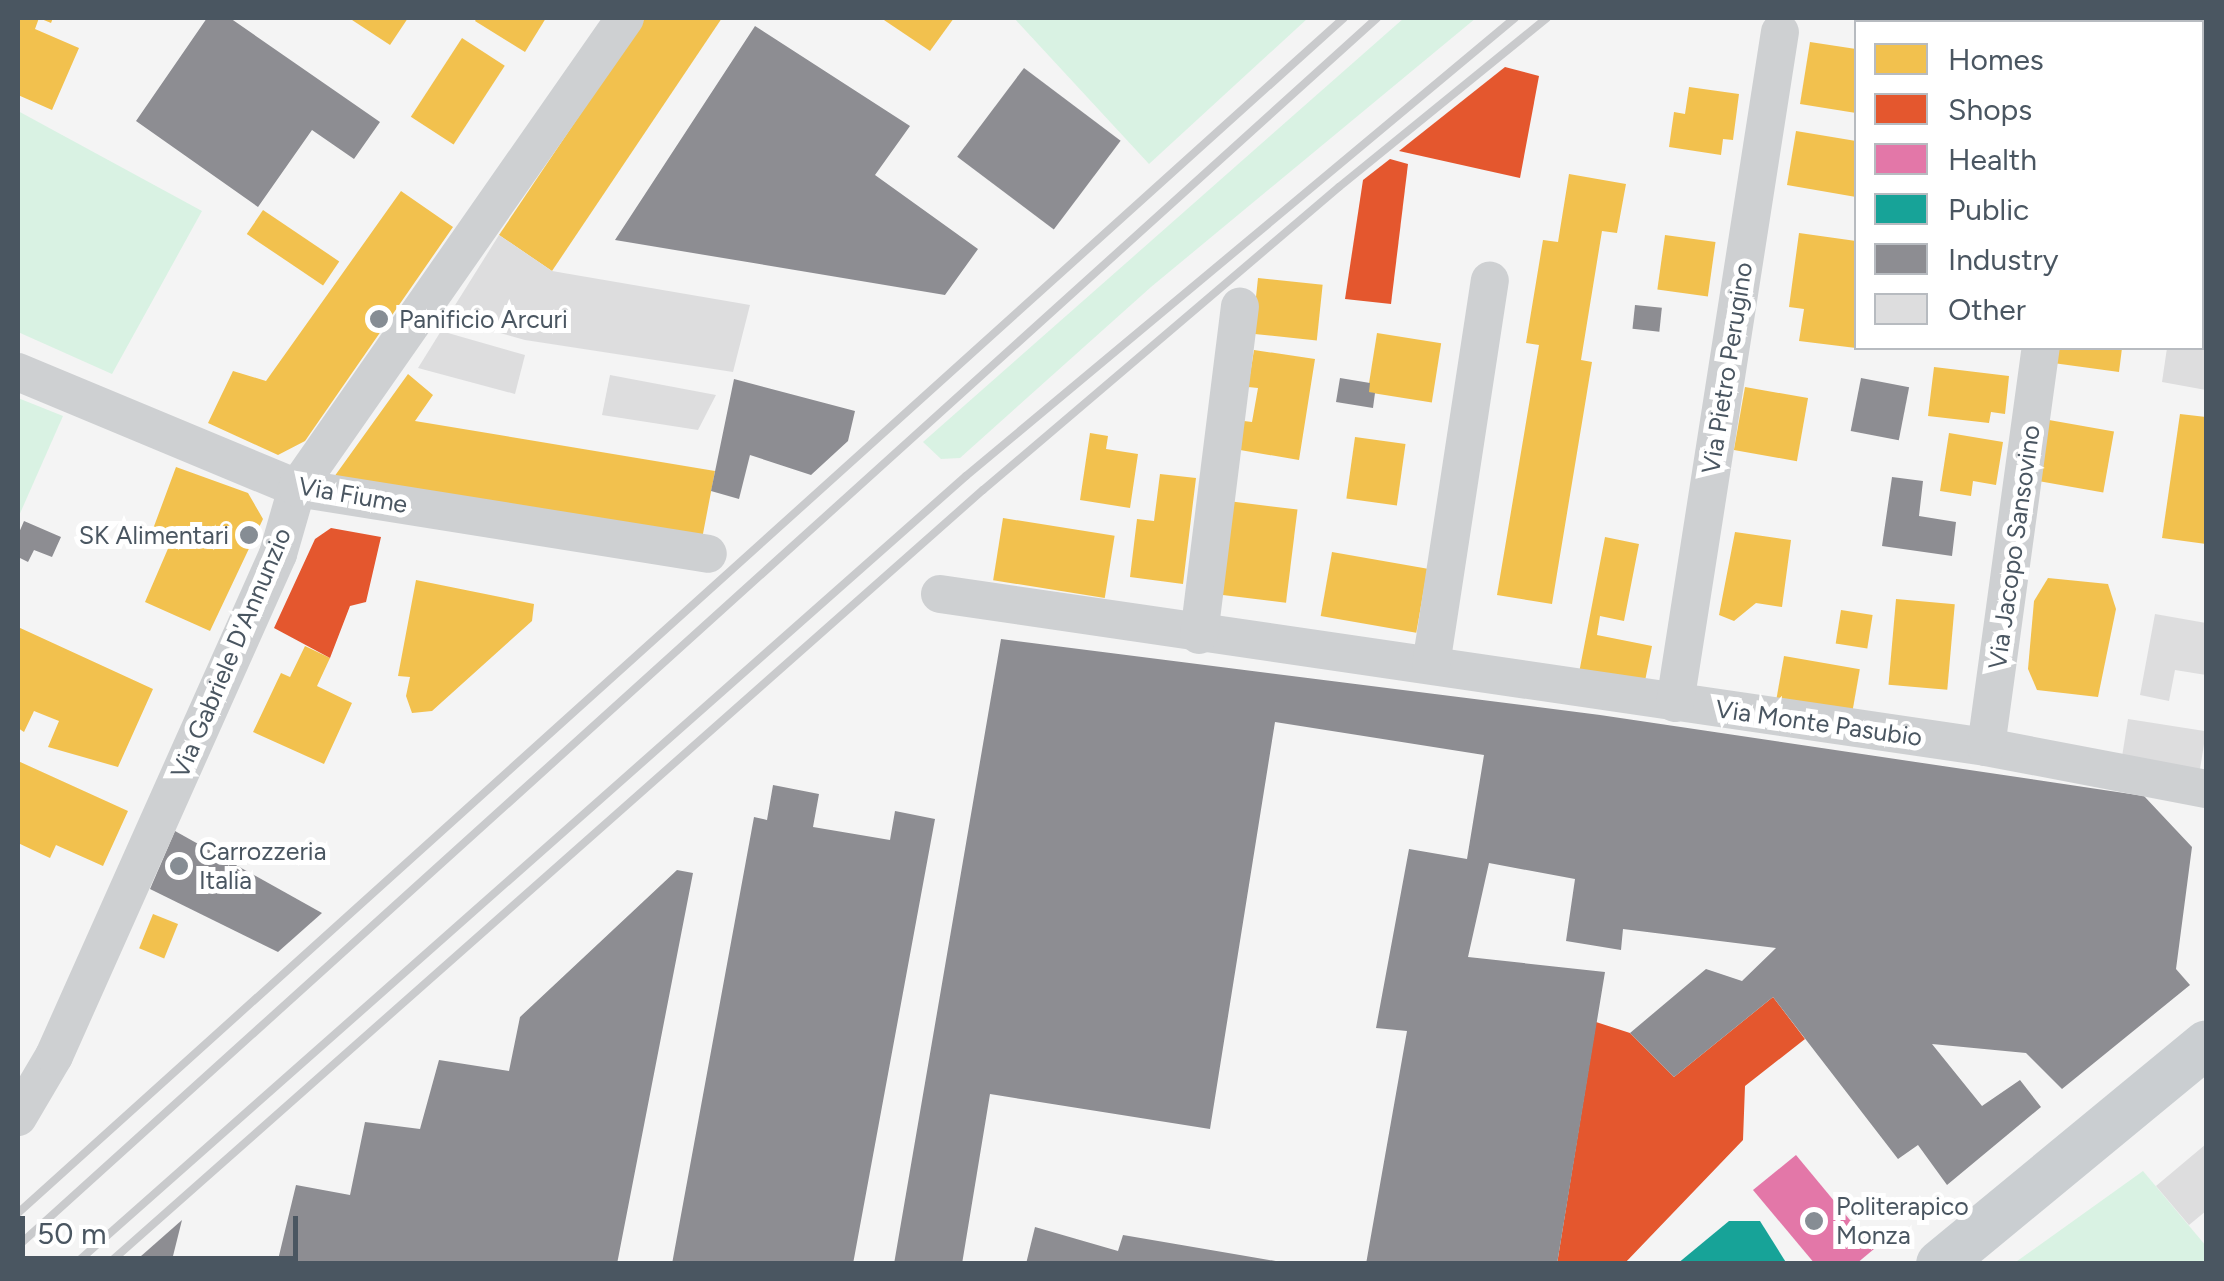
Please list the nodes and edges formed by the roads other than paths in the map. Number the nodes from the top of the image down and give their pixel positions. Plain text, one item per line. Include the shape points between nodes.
1 (618, 22) edge
2 (1780, 32) dead end
3 (1490, 281) dead end
4 (1240, 307) dead end
5 (2041, 350) edge
6 (18, 372) edge
7 (298, 488) junction
8 (708, 554) dead end
9 (940, 594) dead end
10 (1199, 635) junction
11 (1431, 666) junction
12 (1675, 703) junction
13 (1986, 747) junction
14 (2206, 789) edge
15 (2206, 1045) edge
16 (18, 1117) edge
17 (1940, 1264) edge

1 - 7 street, Via Gabriele D'Annunzio
2 - 12 street, Via Pietro Perugino
3 - 11 street
4 - 10 street
5 - 13 street, Via Jacopo Sansovino
6 - 7 street, Via Fiume
7 - 8 street, Via Fiume
7 - 16 street, Via Gabriele D'Annunzio via 254,608 54,1056
9 - 10 street, Via Monte Pasubio
10 - 11 street, Via Monte Pasubio
11 - 12 street, Via Monte Pasubio
12 - 13 street, Via Monte Pasubio
13 - 14 street, Via Monte Pasubio
15 - 17 main road

